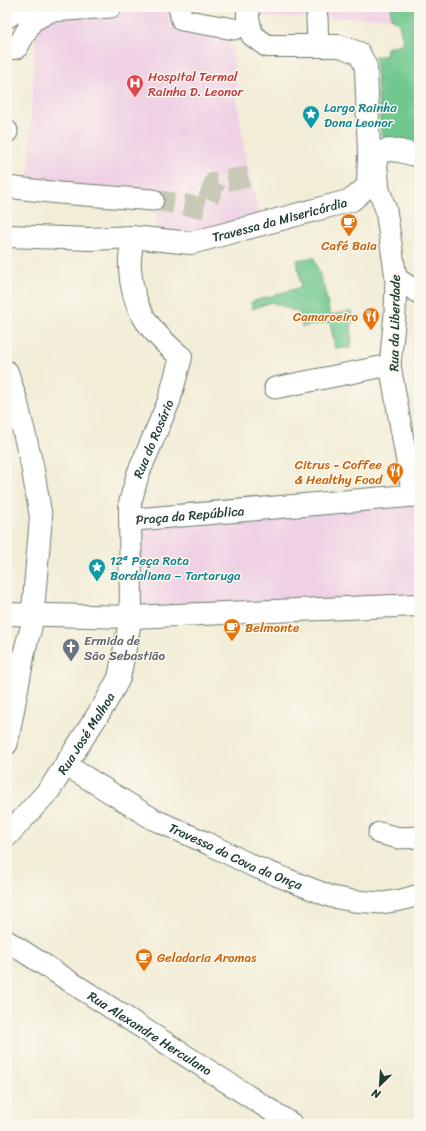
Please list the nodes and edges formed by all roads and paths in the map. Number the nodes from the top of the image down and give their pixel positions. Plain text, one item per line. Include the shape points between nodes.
1 (24, 7) edge
2 (111, 7) edge
3 (180, 7) edge
4 (7, 17) edge
5 (317, 17) dead end
6 (243, 18) edge
7 (318, 46) junction
8 (7, 49) edge
9 (369, 154) junction
10 (419, 156) edge
11 (7, 187) edge
12 (153, 200) tunnel mouth
13 (7, 236) edge
14 (132, 237) junction
15 (396, 278) junction
16 (419, 293) edge
17 (390, 365) junction
18 (7, 372) edge
19 (275, 388) dead end
20 (416, 495) edge
21 (130, 520) junction
22 (419, 605) edge
23 (7, 614) edge
24 (32, 614) junction
25 (131, 617) junction
26 (7, 744) edge
27 (66, 765) junction
28 (7, 829) edge
29 (379, 833) dead end
30 (419, 837) edge
31 (419, 895) edge
32 (7, 941) edge
33 (289, 1123) edge

1 - 4 street
2 - 8 street via 51,11 32,21 17,48
3 - 6 street via 182,20
5 - 7 street
6 - 7 street via 252,35 267,46
7 - 9 street via 340,46 359,53 363,60 366,67
9 - 10 street via 389,150
9 - 14 street, Travessa da Misericórdia via 368,186 352,200 191,242
9 - 15 street, Rua da Liberdade via 376,160 379,190 386,210
11 - 12 street
13 - 14 street, Travessa da Misericórdia via 90,239
14 - 21 street, Rua do Rosário via 132,286 142,316 161,340 181,357 168,401 138,474 130,502
15 - 16 street
15 - 17 street, Rua da Liberdade
17 - 19 street
17 - 20 street, Rua da Liberdade
18 - 24 street via 32,465 41,517
20 - 21 street, Praça da República
21 - 25 street, Praça da República
22 - 25 street
23 - 24 street
24 - 25 street
24 - 26 street
25 - 27 street, Rua José Malhoa via 119,678
27 - 28 street, Rua José Malhoa via 50,789
27 - 31 street, Travessa da Cova da Onça via 153,819 253,866 332,897 382,903
29 - 30 street via 399,838
32 - 33 street, Rua Alexandre Herculano

